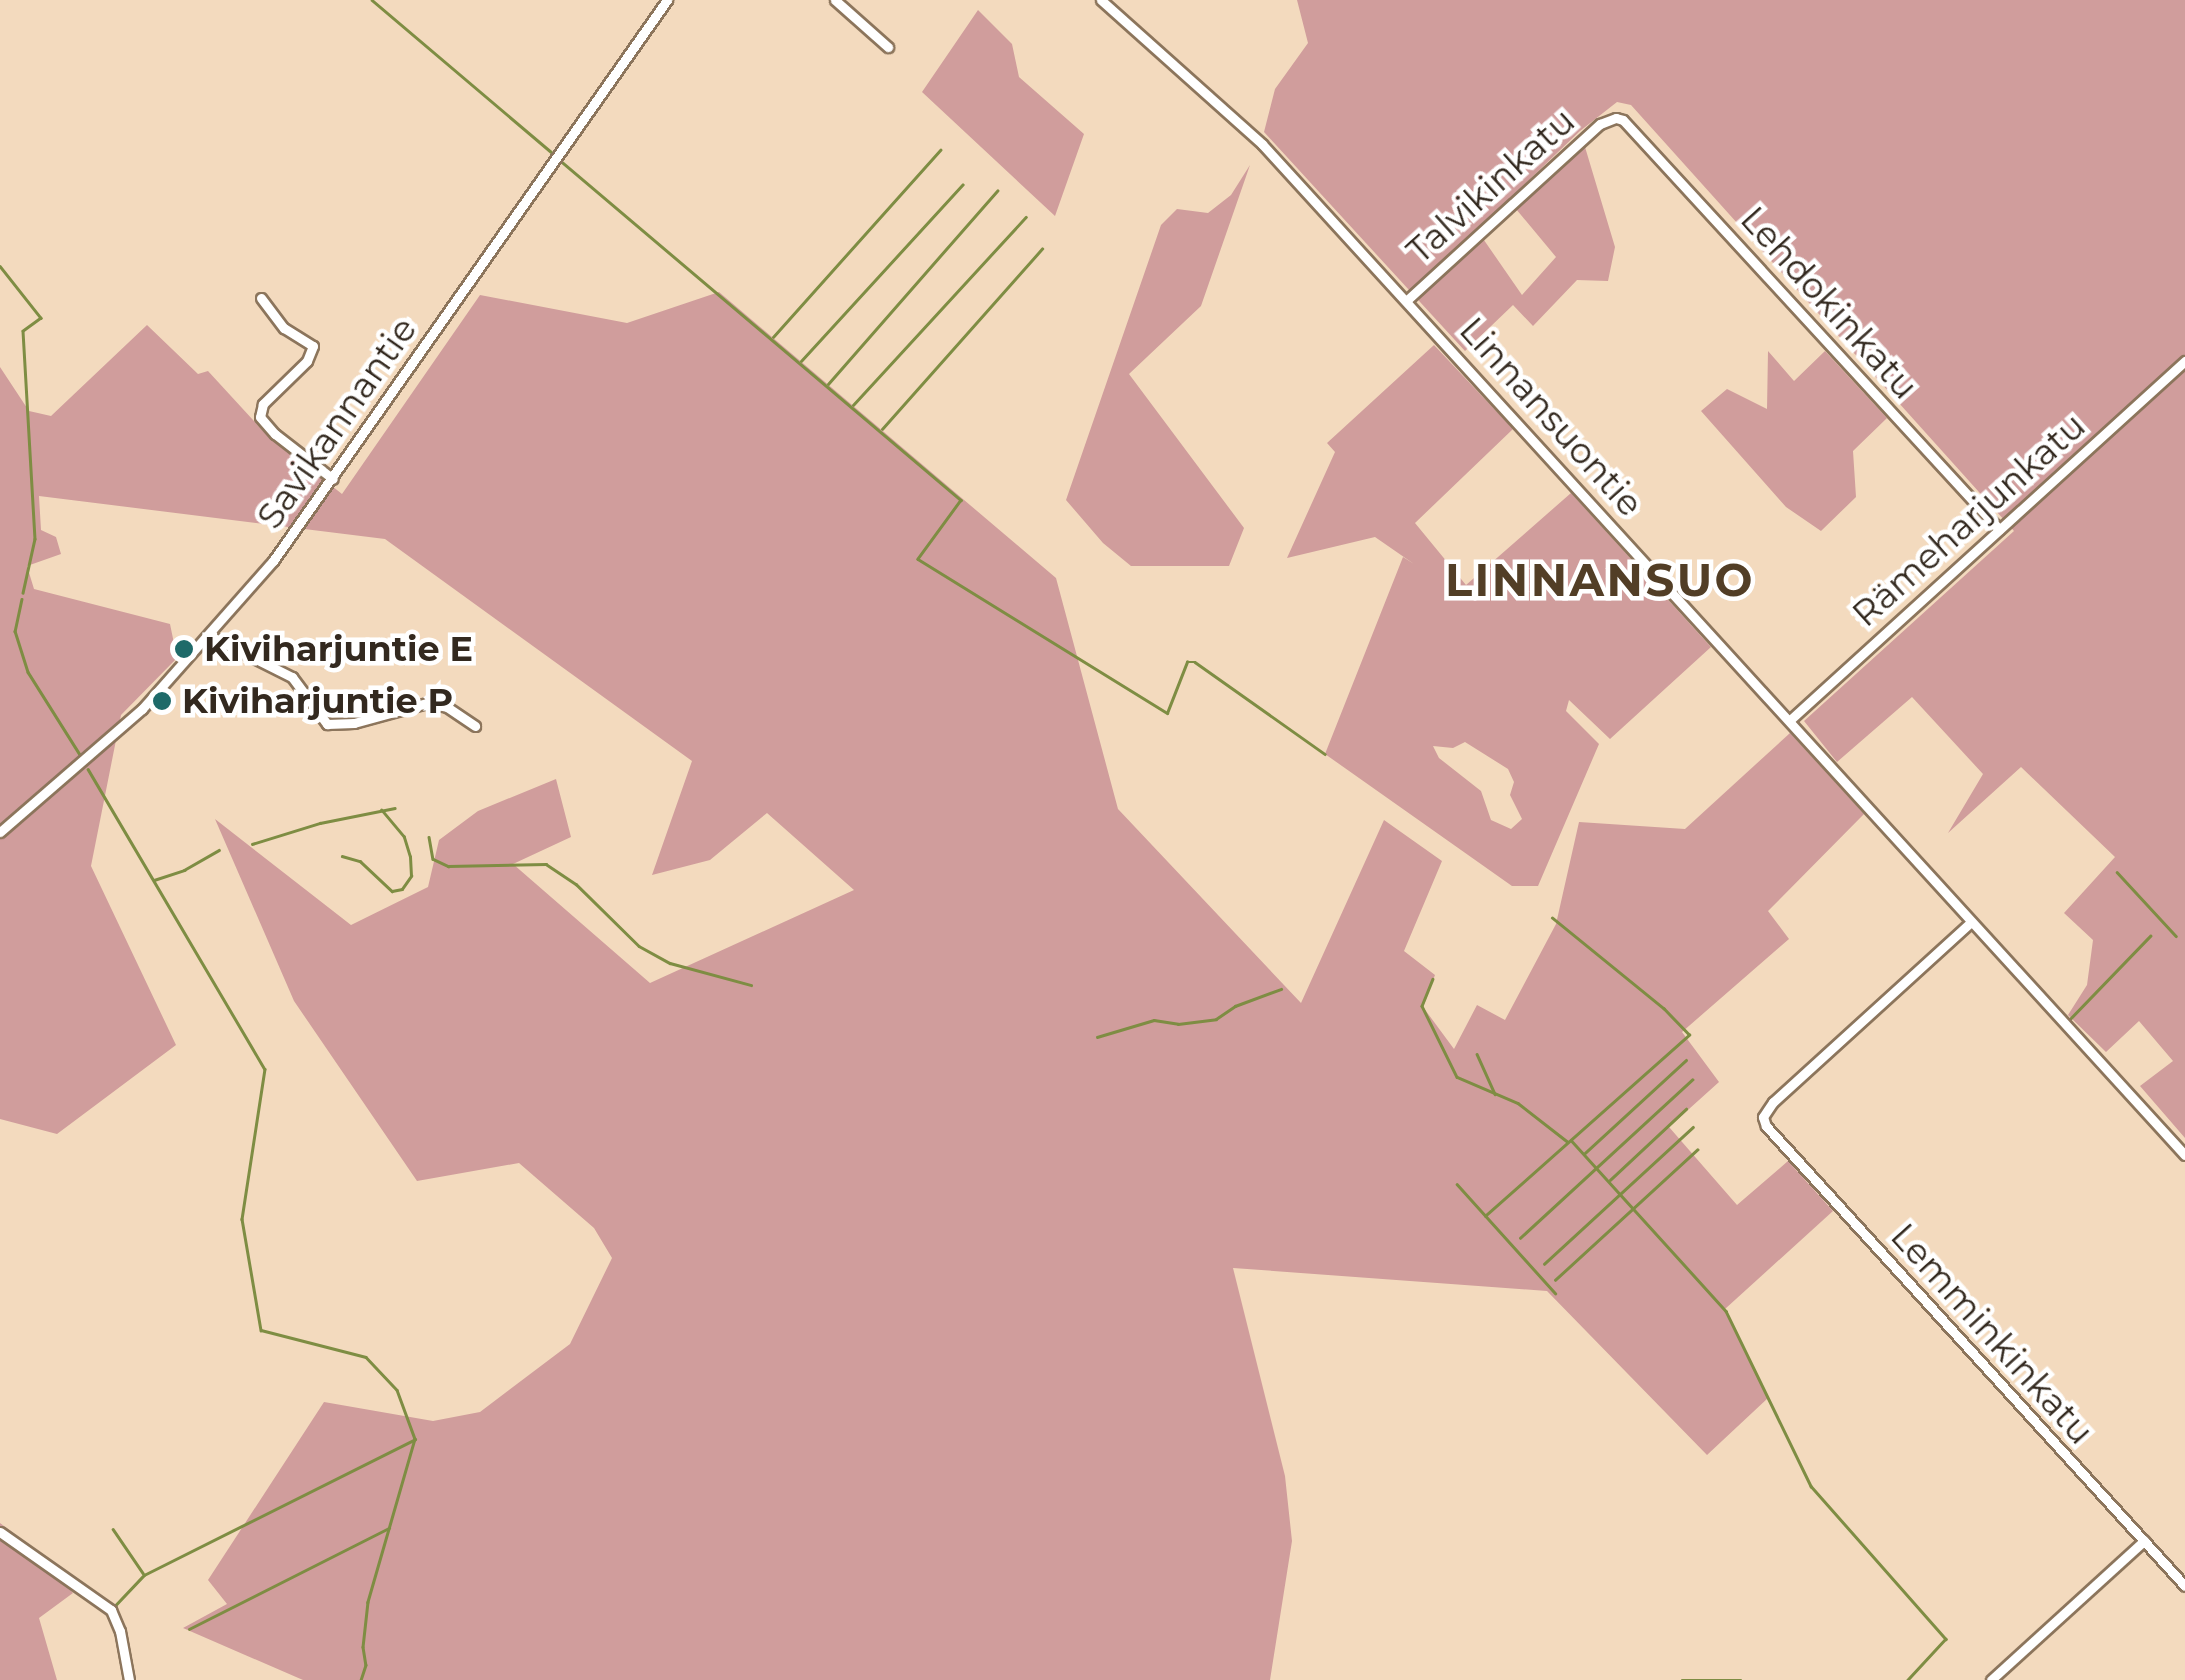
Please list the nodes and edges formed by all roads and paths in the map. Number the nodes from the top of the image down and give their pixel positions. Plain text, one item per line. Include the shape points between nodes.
1 (667, 0) edge
2 (835, 0) edge
3 (1102, 0) edge
4 (888, 46) dead end
5 (1616, 118) joint
6 (260, 298) dead end
7 (1406, 300) junction
8 (2185, 361) edge
9 (333, 479) junction
10 (2000, 529) junction
11 (210, 636) junction
12 (1790, 720) junction
13 (475, 726) dead end
14 (0, 832) edge
15 (1971, 922) junction
16 (2185, 1155) edge
17 (0, 1532) edge
18 (2144, 1541) junction
19 (2185, 1568) edge
20 (2176, 1576) junction
21 (2185, 1586) edge
22 (129, 1680) edge
23 (1991, 1680) edge

1 - 9 street, Savikannantie
2 - 4 street
3 - 7 street, Linnansuontie via 1262,144
5 - 7 street, Talvikinkatu via 1600,124
5 - 10 street, Lehdokinkatu
6 - 9 street via 284,328 313,346 308,361 263,404 260,417
7 - 12 street, Linnansuontie
8 - 10 street, Rämeharjunkatu
9 - 11 street, Savikannantie
10 - 12 street, Rämeharjunkatu
11 - 13 street via 292,677 327,724 354,724 428,703
11 - 14 street, Savikannantie via 98,751
12 - 15 street, Linnansuontie
15 - 16 street, Linnansuontie
15 - 18 street, Lemminkinkatu via 1763,1117 1784,1148
17 - 22 street via 110,1610
18 - 20 street, Lemminkinkatu
18 - 23 street
19 - 20 street
20 - 21 street, Lemminkinkatu

